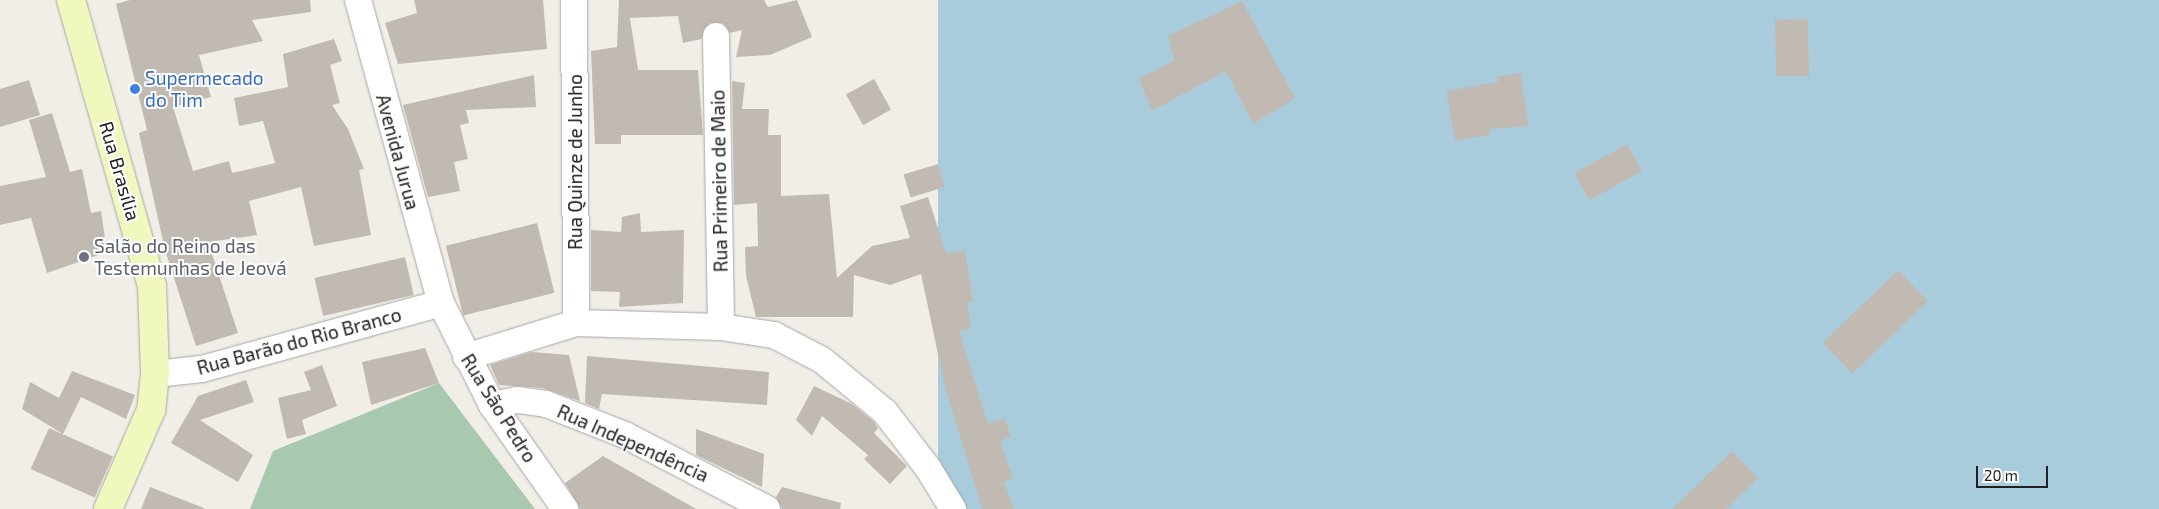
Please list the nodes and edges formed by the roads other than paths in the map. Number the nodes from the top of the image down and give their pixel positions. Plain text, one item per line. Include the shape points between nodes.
1 (71, 0) edge
2 (358, 0) edge
3 (574, 0) edge
4 (716, 36) dead end
5 (441, 303) junction
6 (576, 324) junction
7 (721, 327) junction
8 (466, 357) junction
9 (155, 374) junction
10 (492, 405) junction
11 (108, 509) edge
12 (564, 509) edge
13 (767, 509) edge
14 (952, 509) edge

1 - 9 street, Rua Brasília via 152,286
2 - 5 street, Avenida Jurua
3 - 6 street, Rua Quinze de Junho
4 - 7 street, Rua Primeiro de Maio
5 - 8 street, Rua São Pedro
5 - 9 street, Rua Barão do Rio Branco via 202,370
6 - 7 street
6 - 8 street
7 - 14 street via 774,335 822,360 884,412 928,468
8 - 10 street, Rua São Pedro
9 - 11 street, Rua Brasília via 151,410
10 - 12 street, Rua São Pedro
10 - 13 street, Rua Independência via 518,400 546,404 625,436

